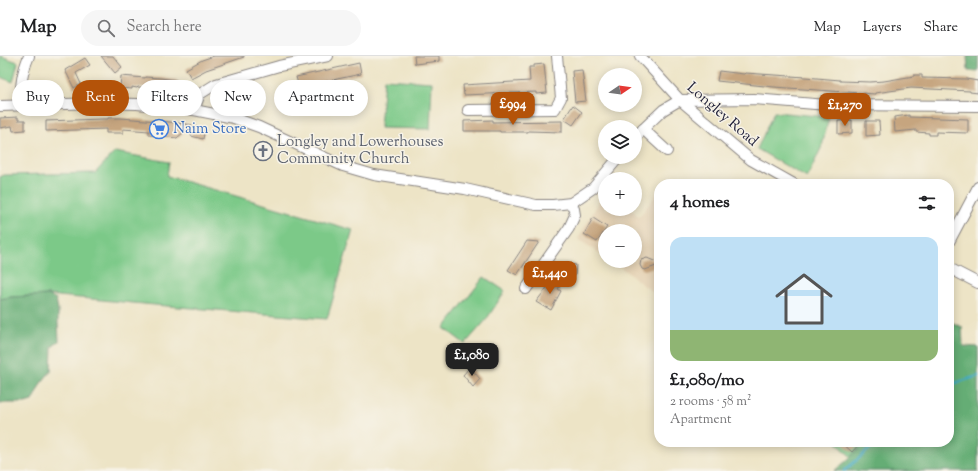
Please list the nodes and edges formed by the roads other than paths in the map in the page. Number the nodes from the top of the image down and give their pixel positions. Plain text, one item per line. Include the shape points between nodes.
1 (29, 56) edge
2 (328, 56) edge
3 (557, 56) edge
4 (640, 56) edge
5 (21, 80) edge
6 (202, 93) edge
7 (680, 100) junction
8 (64, 104) edge
9 (137, 104) edge
10 (12, 105) edge
11 (0, 106) edge
12 (978, 106) edge
13 (468, 110) dead end
14 (202, 112) edge
15 (643, 129) joint
16 (667, 151) dead end
17 (613, 164) edge
18 (785, 179) edge
19 (978, 187) edge
20 (571, 203) junction
21 (954, 233) edge
22 (954, 271) edge
23 (978, 283) edge
24 (526, 289) dead end

1 - 5 street
2 - 6 street via 279,66 216,84
3 - 13 street via 561,98 555,109
4 - 7 street, Longley Road
7 - 12 street via 754,99 826,105
7 - 15 street via 663,110
7 - 18 street, Longley Road via 751,160
8 - 9 street
10 - 11 street
14 - 20 street via 240,120 343,166 374,175 464,189 536,205
15 - 16 street
17 - 20 street via 593,188
19 - 21 street
20 - 24 street via 575,215 569,228
22 - 23 street

